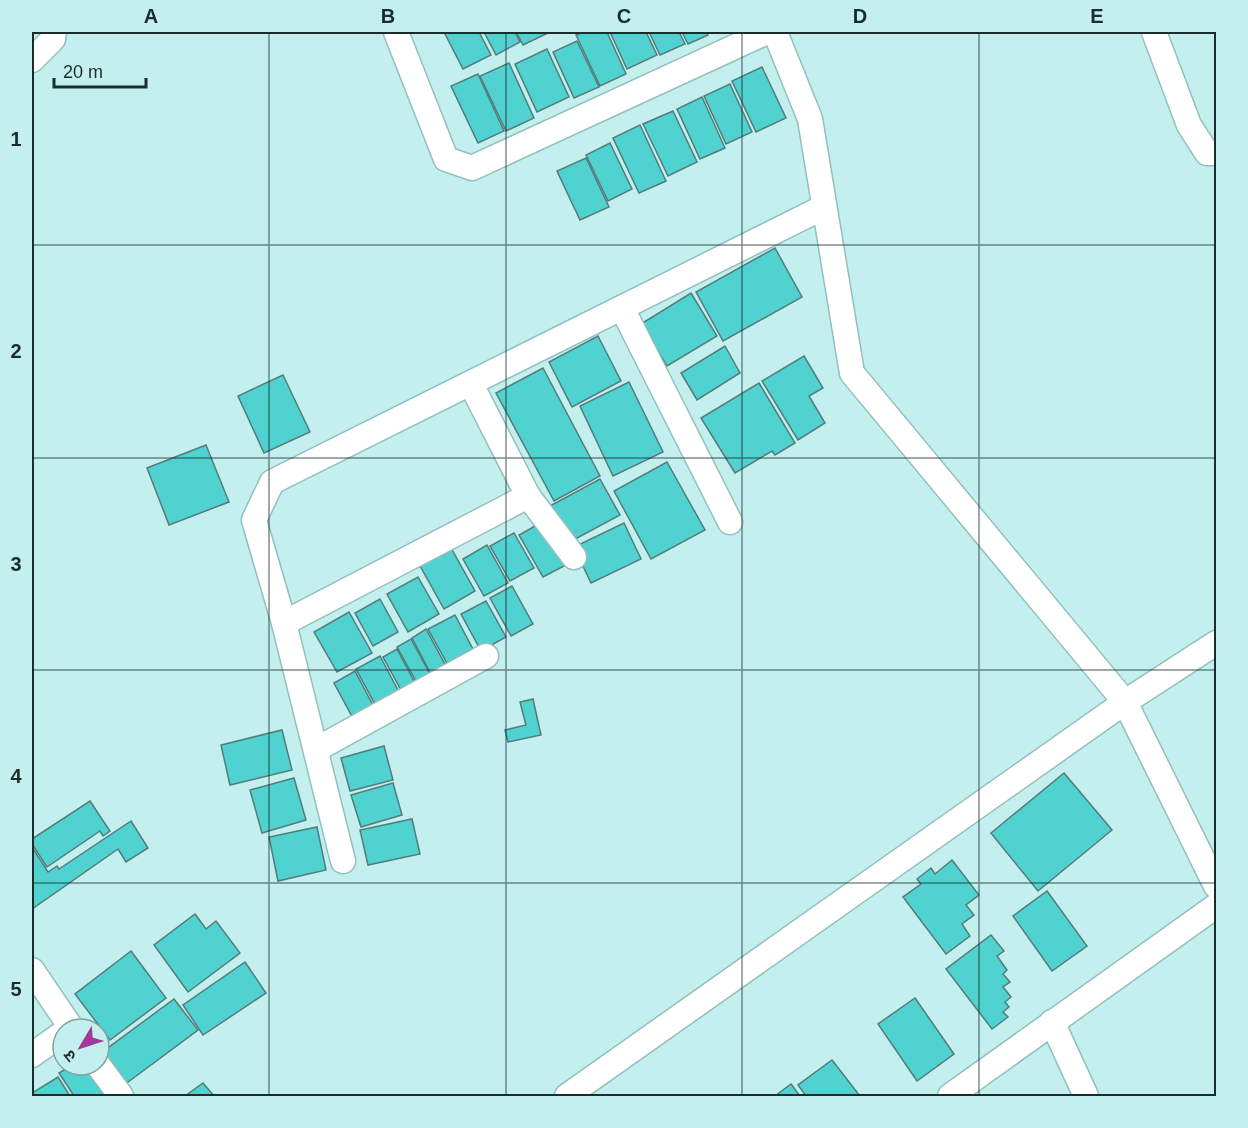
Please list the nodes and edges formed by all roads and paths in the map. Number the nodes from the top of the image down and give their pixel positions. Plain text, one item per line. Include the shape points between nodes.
1 (54, 32) edge
2 (396, 32) edge
3 (767, 32) edge
4 (775, 32) edge
5 (1154, 32) edge
6 (32, 60) edge
7 (1216, 153) edge
8 (824, 207) junction
9 (622, 308) junction
10 (471, 384) junction
11 (528, 496) junction
12 (730, 522) dead end
13 (574, 557) dead end
14 (284, 623) junction
15 (1216, 643) edge
16 (486, 656) dead end
17 (1125, 702) junction
18 (317, 749) junction
19 (343, 861) dead end
20 (1216, 886) edge
21 (1216, 906) edge
22 (32, 970) edge
23 (61, 1017) edge
24 (1052, 1022) junction
25 (51, 1042) edge
26 (32, 1055) edge
27 (107, 1077) edge
28 (121, 1096) edge
29 (567, 1096) edge
30 (950, 1096) edge
31 (1086, 1096) edge

1 - 6 street via 53,39
2 - 3 street via 446,159 472,168
4 - 8 street via 810,119
5 - 7 street via 1189,124 1207,153
8 - 9 street
8 - 17 street via 852,373
9 - 10 street
9 - 12 street
10 - 11 street
10 - 14 street via 272,482 254,520
11 - 13 street
11 - 14 street
14 - 18 street
15 - 17 street
16 - 18 street
17 - 20 street
17 - 29 street
18 - 19 street
21 - 24 street
22 - 23 street
24 - 30 street
24 - 31 street
25 - 26 street
27 - 28 street

